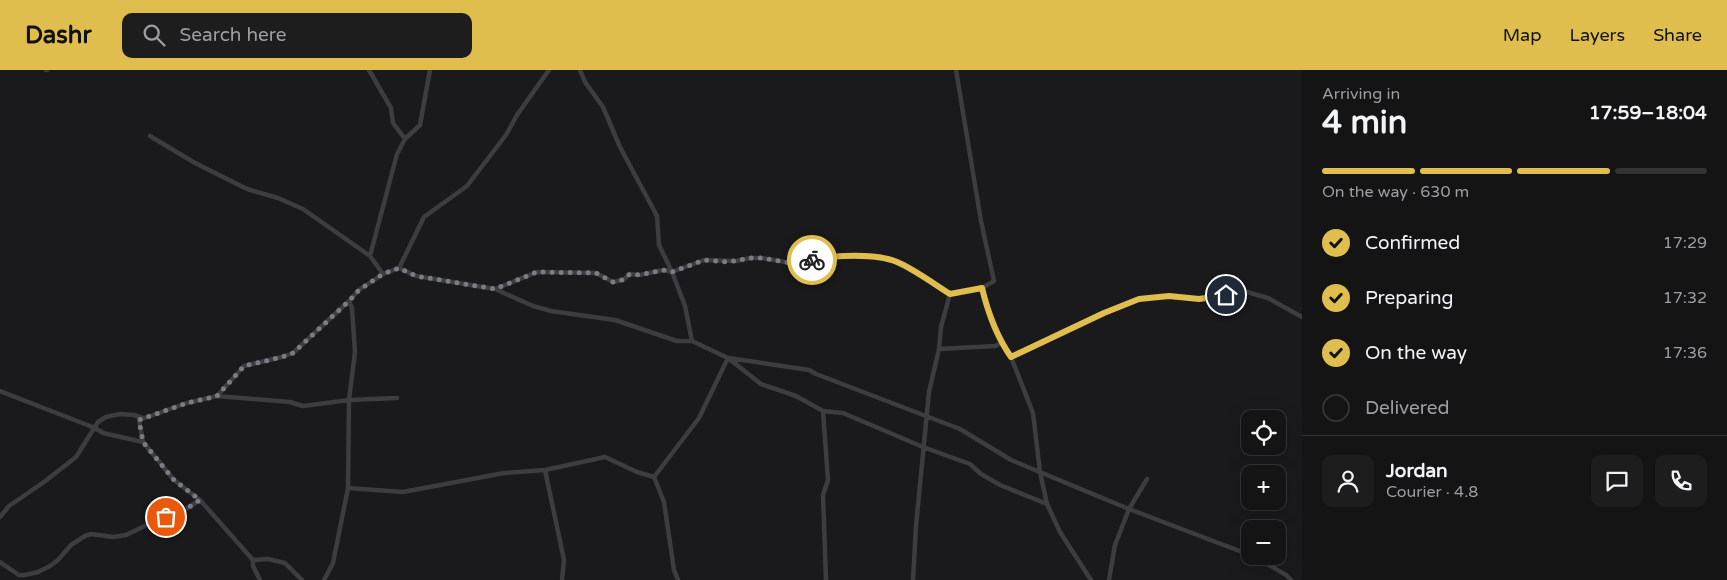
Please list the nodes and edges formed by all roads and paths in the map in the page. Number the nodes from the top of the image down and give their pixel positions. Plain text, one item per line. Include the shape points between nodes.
1 (369, 70) edge
2 (430, 70) edge
3 (549, 70) edge
4 (580, 70) edge
5 (956, 70) edge
6 (150, 136) dead end
7 (405, 139) junction
8 (370, 256) junction
9 (399, 268) junction
10 (672, 272) junction
11 (383, 274) junction
12 (982, 288) junction
13 (495, 289) junction
14 (950, 294) junction
15 (349, 301) junction
16 (1302, 317) edge
17 (692, 341) junction
18 (1001, 344) junction
19 (939, 349) junction
20 (1011, 357) junction
21 (728, 358) junction
22 (0, 391) edge
23 (217, 396) junction
24 (397, 398) dead end
25 (349, 400) junction
26 (823, 411) junction
27 (926, 416) junction
28 (145, 418) junction
29 (95, 428) junction
30 (143, 442) junction
31 (923, 447) junction
32 (545, 470) junction
33 (1040, 472) junction
34 (654, 477) junction
35 (1147, 479) dead end
36 (348, 488) junction
37 (200, 500) junction
38 (1046, 504) junction
39 (1129, 509) junction
40 (0, 517) edge
41 (1241, 552) edge
42 (253, 560) junction
43 (0, 562) edge
44 (1269, 565) edge
45 (260, 580) edge
46 (302, 580) edge
47 (324, 580) edge
48 (562, 580) edge
49 (678, 580) edge
50 (826, 580) edge
51 (913, 580) edge
52 (1091, 580) edge
53 (1109, 580) edge
54 (1291, 580) edge

1 - 7 street via 391,108 393,123
2 - 7 street via 420,125
3 - 9 street via 467,186 424,217
4 - 10 street via 603,106 656,216 660,245
5 - 12 street via 994,281
6 - 8 street via 246,189 303,209
7 - 8 street via 394,163
8 - 11 street
9 - 11 street
9 - 13 street via 416,276
10 - 13 street via 630,274 613,282 596,273 537,272
10 - 14 street via 704,260 727,262 762,258 800,263 857,255 896,261
10 - 17 street via 685,306
11 - 15 street
12 - 14 street
12 - 18 street
13 - 17 street via 542,308 615,320 676,341
14 - 19 street
15 - 23 street via 293,353 244,366
15 - 25 street via 355,352
16 - 20 street via 1268,298 1233,288 1226,295 1199,299 1169,296 1139,299
17 - 21 street
18 - 19 street
18 - 20 street
19 - 27 street
20 - 33 street via 1033,413
21 - 26 street via 761,384 796,396
21 - 27 street via 809,370
21 - 34 street via 699,418
22 - 29 street
23 - 25 street via 303,406
23 - 28 street
24 - 25 street
25 - 36 street
26 - 31 street via 843,413
26 - 50 street via 828,480 822,495
27 - 31 street
27 - 33 street via 960,429 1011,460
28 - 29 street via 120,414 106,417
28 - 30 street via 139,420
29 - 30 street via 103,433
29 - 40 street via 76,457 9,506
30 - 37 street via 174,480
31 - 38 street via 970,464 1000,485
31 - 51 street
32 - 34 street via 605,457
32 - 36 street via 504,473 403,492
32 - 48 street via 564,560
33 - 38 street
33 - 39 street
34 - 49 street via 664,502
35 - 39 street
36 - 47 street via 333,563
37 - 42 street
37 - 43 street via 178,514 126,535 85,536 71,544 58,560 38,572 19,575
38 - 52 street
39 - 41 street
39 - 53 street via 1115,545
42 - 45 street
42 - 46 street via 285,563
44 - 54 street

